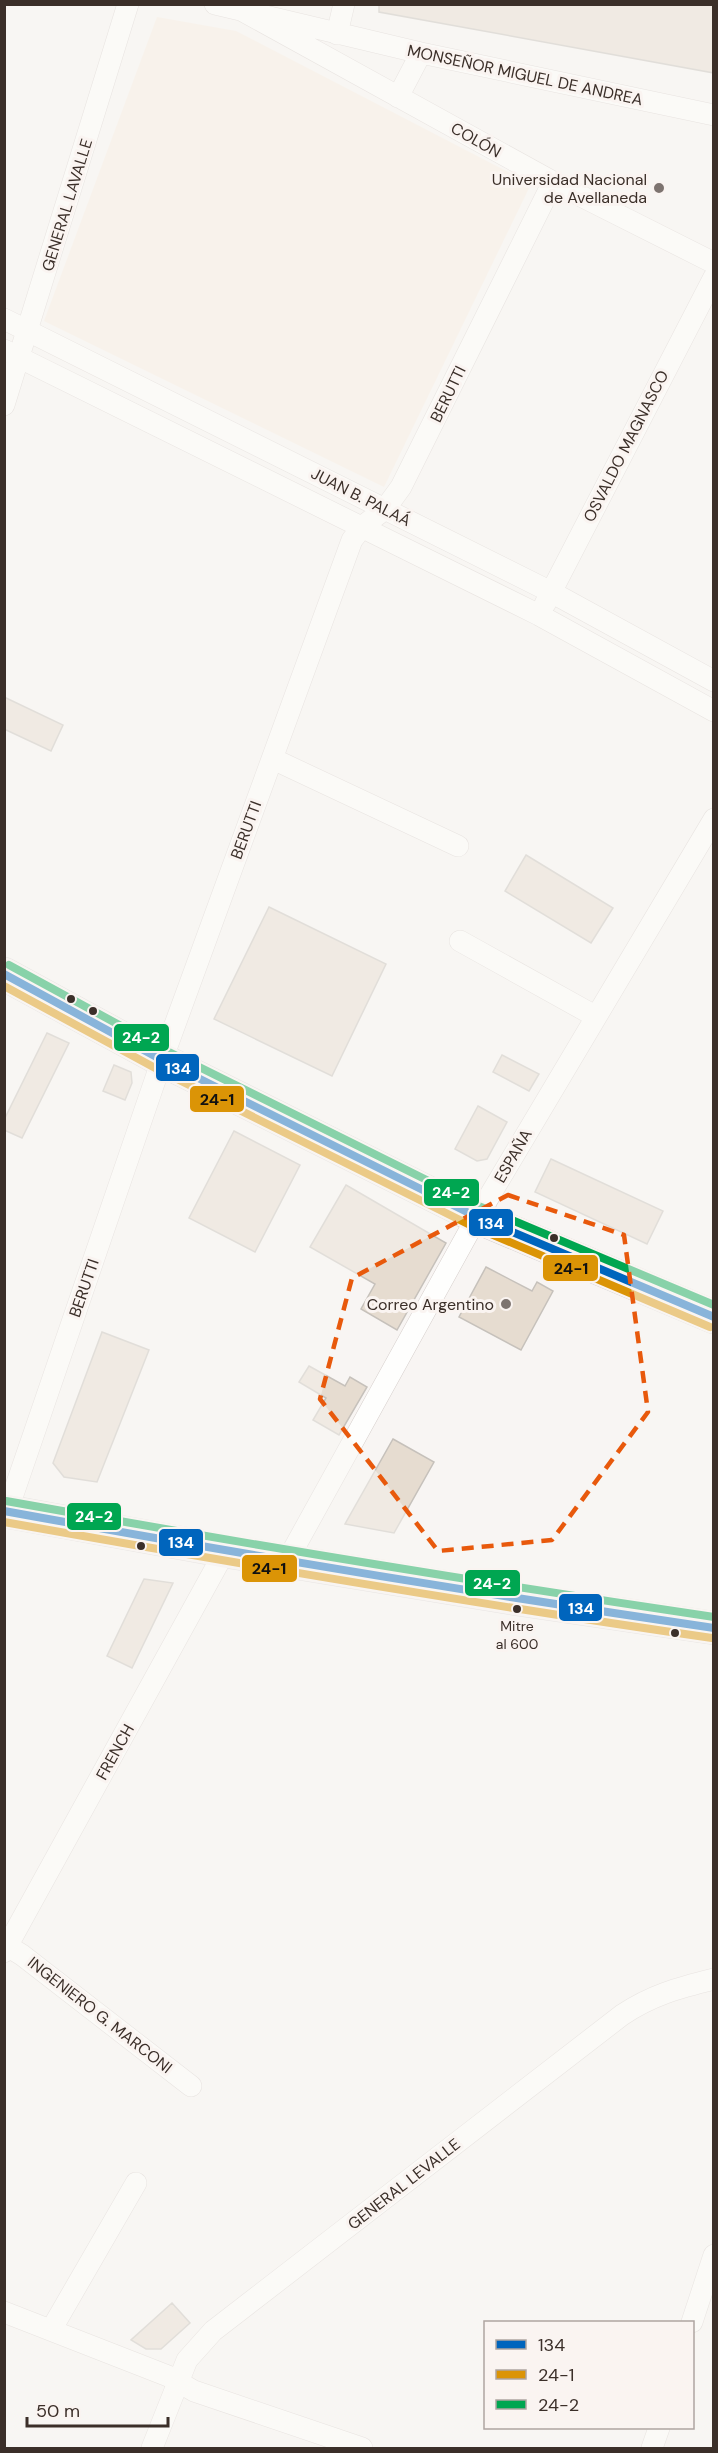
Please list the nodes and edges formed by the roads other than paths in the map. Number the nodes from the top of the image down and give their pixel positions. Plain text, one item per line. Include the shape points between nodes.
1 (128, 4) edge
2 (215, 4) edge
3 (344, 4) edge
4 (243, 11) junction
5 (338, 34) junction
6 (422, 53) junction
7 (398, 97) junction
8 (714, 115) edge
9 (553, 182) junction
10 (714, 263) edge
11 (714, 277) edge
12 (4, 319) edge
13 (28, 331) junction
14 (12, 354) edge
15 (4, 405) edge
16 (385, 509) junction
17 (363, 526) junction
18 (551, 592) junction
19 (539, 615) junction
20 (714, 681) edge
21 (714, 711) edge
22 (273, 759) junction
23 (714, 819) edge
24 (458, 846) dead end
25 (460, 941) dead end
26 (4, 974) edge
27 (595, 1016) junction
28 (162, 1060) junction
29 (477, 1217) junction
30 (714, 1317) edge
31 (6, 1511) edge
32 (225, 1551) junction
33 (287, 1561) junction
34 (714, 1628) edge
35 (6, 1948) edge
36 (714, 1979) edge
37 (191, 2086) dead end
38 (136, 2183) dead end
39 (714, 2255) edge
40 (4, 2312) edge
41 (692, 2321) edge
42 (51, 2330) junction
43 (177, 2381) junction
44 (658, 2429) edge
45 (152, 2448) edge
46 (362, 2448) edge
47 (652, 2448) edge

1 - 13 street, GENERAL LAVALLE
2 - 4 street, COLÓN
3 - 5 street
4 - 5 street, COLÓN
4 - 7 street, COLÓN
5 - 6 street, MONSEÑOR MIGUEL DE ANDREA
6 - 7 street
6 - 8 street, MONSEÑOR MIGUEL DE ANDREA
7 - 9 street, COLÓN
9 - 10 street, COLÓN
9 - 16 street, BERUTTI via 402,487
11 - 18 street, OSVALDO MAGNASCO
12 - 13 street, JUAN B. PALAÁ
13 - 14 street, GENERAL LAVALLE
13 - 16 street, JUAN B. PALAÁ
14 - 15 street, GENERAL LAVALLE
14 - 17 street, JUAN B. PALAÁ
16 - 17 street, BERUTTI
16 - 18 street, JUAN B. PALAÁ
17 - 19 street, JUAN B. PALAÁ
17 - 22 street, BERUTTI via 352,540
18 - 19 street, OSVALDO MAGNASCO
18 - 20 street, JUAN B. PALAÁ
19 - 21 street, JUAN B. PALAÁ
22 - 24 street
22 - 28 street, BERUTTI
23 - 27 street, ESPAÑA
25 - 27 street
26 - 28 main road
27 - 29 street, ESPAÑA
28 - 29 main road
28 - 31 street, BERUTTI
29 - 30 main road
29 - 33 street, ESPAÑA
31 - 32 main road
32 - 33 main road
32 - 35 street, FRENCH
33 - 34 main road
35 - 37 street, INGENIERO G. MARCONI
36 - 43 street, GENERAL LEVALLE via 662,1992 622,2016 213,2331 187,2360
38 - 42 street
39 - 41 street
40 - 42 street
42 - 43 street
43 - 45 street, GENERAL LEVALLE
43 - 46 street via 194,2391
44 - 47 street

